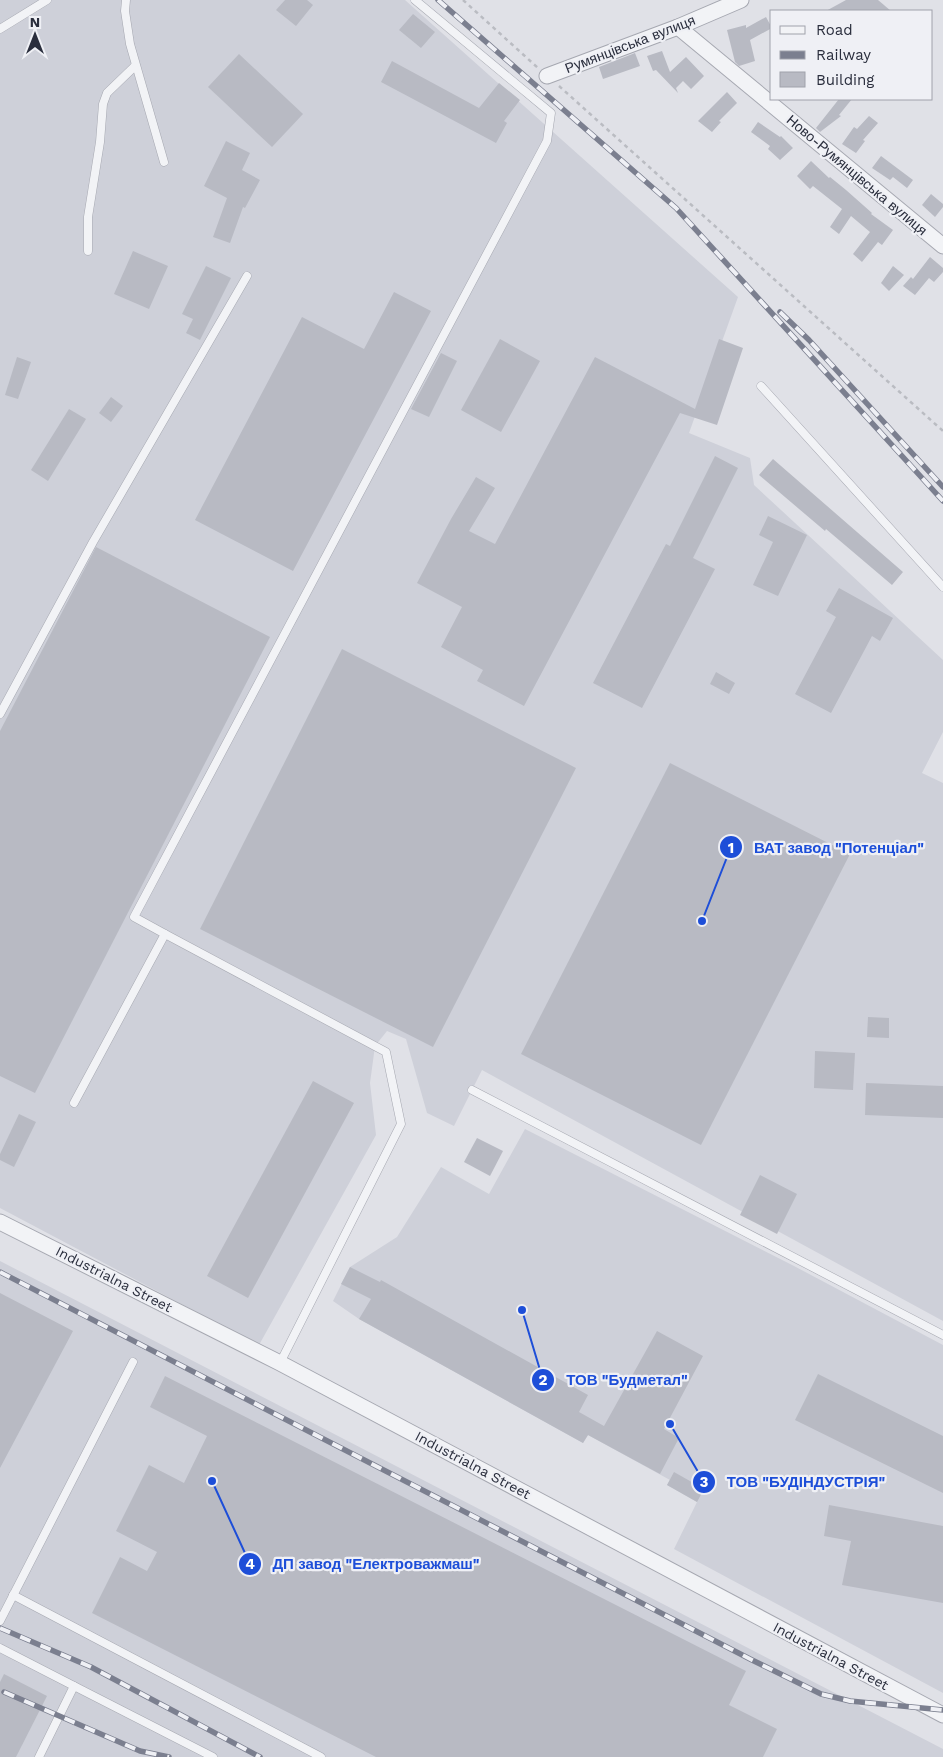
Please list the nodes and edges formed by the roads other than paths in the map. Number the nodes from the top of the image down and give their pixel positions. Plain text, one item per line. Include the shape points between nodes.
1 (47, 0) edge
2 (126, 0) edge
3 (415, 0) edge
4 (741, 0) edge
5 (678, 27) junction
6 (0, 28) edge
7 (135, 66) junction
8 (547, 76) road end
9 (164, 162) dead end
10 (943, 246) edge
11 (88, 251) dead end
12 (247, 276) dead end
13 (761, 386) dead end
14 (943, 587) edge
15 (0, 714) edge
16 (165, 934) junction
17 (472, 1090) dead end
18 (74, 1103) dead end
19 (0, 1222) edge
20 (943, 1335) edge
21 (133, 1362) dead end
22 (280, 1363) junction
23 (13, 1595) junction
24 (0, 1621) edge
25 (0, 1648) edge
26 (74, 1686) junction
27 (943, 1715) edge
28 (39, 1757) edge
29 (212, 1757) edge
30 (321, 1757) edge

1 - 6 lane
2 - 7 lane
3 - 16 lane via 551,113 547,141 134,917
4 - 5 street, Румянцівська вулиця
5 - 8 street, Румянцівська вулиця
5 - 10 street, Ново-Румянцівська вулиця
7 - 9 lane
7 - 11 lane via 107,93 103,104 88,217
12 - 15 lane via 93,542
13 - 14 lane
16 - 18 lane
16 - 22 lane via 386,1052 401,1124
17 - 20 lane
19 - 22 street, Industrialna Street
21 - 23 lane
22 - 27 street, Industrialna Street
23 - 24 lane
23 - 30 lane
25 - 26 lane
26 - 28 lane
26 - 29 lane

